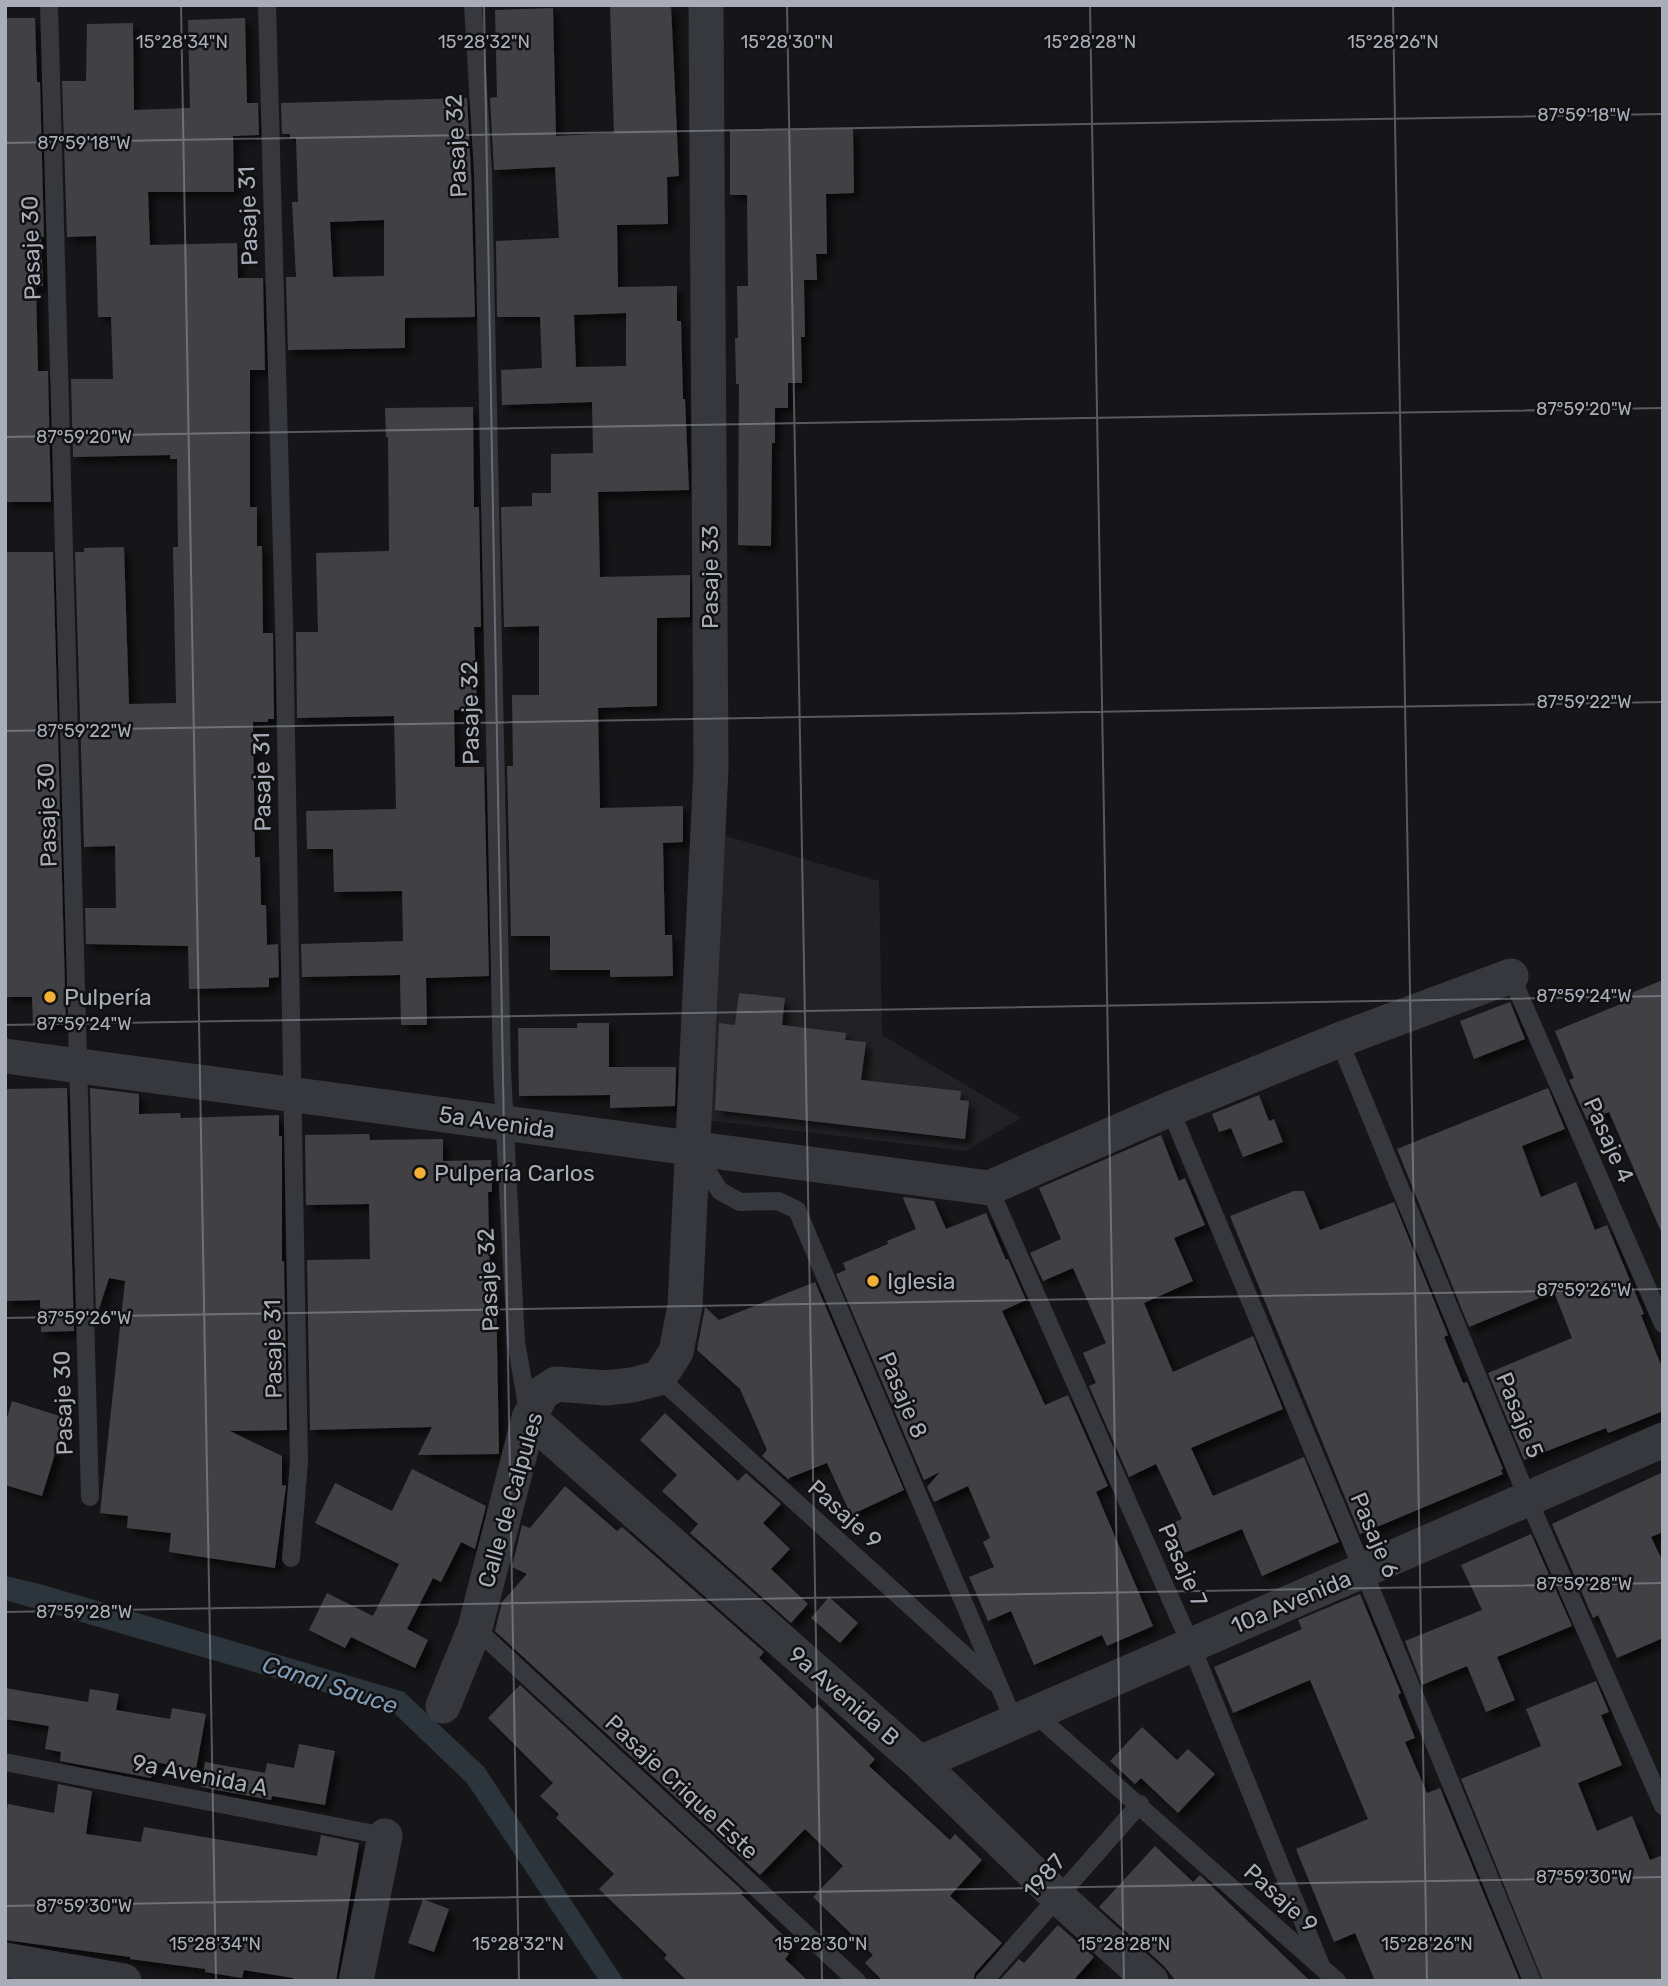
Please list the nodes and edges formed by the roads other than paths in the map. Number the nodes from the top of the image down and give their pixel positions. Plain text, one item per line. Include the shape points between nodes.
1 (49, 5) edge
2 (267, 5) edge
3 (474, 5) edge
4 (706, 5) edge
5 (1511, 975) joint
6 (1339, 1040) junction
7 (5, 1056) edge
8 (78, 1066) junction
9 (292, 1095) junction
10 (1170, 1109) junction
11 (506, 1123) junction
12 (692, 1148) junction
13 (989, 1188) junction
14 (1663, 1324) edge
15 (659, 1378) junction
16 (529, 1418) junction
17 (1663, 1440) edge
18 (90, 1497) dead end
19 (1528, 1499) junction
20 (291, 1558) dead end
21 (1363, 1570) junction
22 (475, 1628) junction
23 (1191, 1645) junction
24 (998, 1686) junction
25 (443, 1706) dead end
26 (1024, 1717) junction
27 (5, 1762) edge
28 (920, 1763) junction
29 (1140, 1804) junction
30 (1663, 1806) edge
31 (386, 1836) joint
32 (1058, 1897) junction
33 (5, 1960) edge
34 (1321, 1966) junction
35 (124, 1981) edge
36 (356, 1981) edge
37 (856, 1981) edge
38 (985, 1981) edge
39 (1152, 1981) edge
40 (1337, 1981) edge
41 (1532, 1981) edge

1 - 8 lane, Pasaje 30
2 - 9 lane, Pasaje 31
3 - 11 lane, Pasaje 32 via 483,173
4 - 12 street, Pasaje 33 via 711,768
5 - 6 street
5 - 14 lane, Pasaje 4
6 - 10 street
6 - 19 lane, Pasaje 5
7 - 8 street, 5a Avenida
8 - 9 street, 5a Avenida
8 - 18 lane, Pasaje 30
9 - 11 street, 5a Avenida
9 - 20 lane, Pasaje 31 via 299,1462
10 - 13 street
10 - 21 lane, Pasaje 6
11 - 12 street, 5a Avenida
11 - 16 lane, Pasaje 32 via 516,1342
12 - 13 street, 5a Avenida
12 - 15 street via 685,1306 676,1352
12 - 24 lane, Pasaje 8 via 720,1191 740,1202 778,1201 797,1210
13 - 23 lane, Pasaje 7
15 - 16 street, Calle de Calpules via 606,1388 556,1384 542,1393
15 - 24 lane, Pasaje 9
16 - 22 street, Calle de Calpules
16 - 28 street, 9a Avenida B
17 - 19 street, 10a Avenida
19 - 21 street, 10a Avenida
19 - 30 lane, Pasaje 5
21 - 23 street, 10a Avenida
21 - 41 lane, Pasaje 6
22 - 25 street, Calle de Calpules
22 - 37 lane, Pasaje Crique Este
23 - 26 street, 10a Avenida
23 - 34 lane, Pasaje 7
24 - 26 lane, Pasaje 8
26 - 28 street, 10a Avenida
26 - 29 lane, Pasaje 9
27 - 31 lane, 9a Avenida A
28 - 32 street, 9a Avenida B
29 - 32 lane, 1987
29 - 34 lane, Pasaje 9
31 - 36 street
32 - 38 lane, 1987
32 - 39 street, 9a Avenida B
33 - 35 street
34 - 40 lane, Pasaje 9

